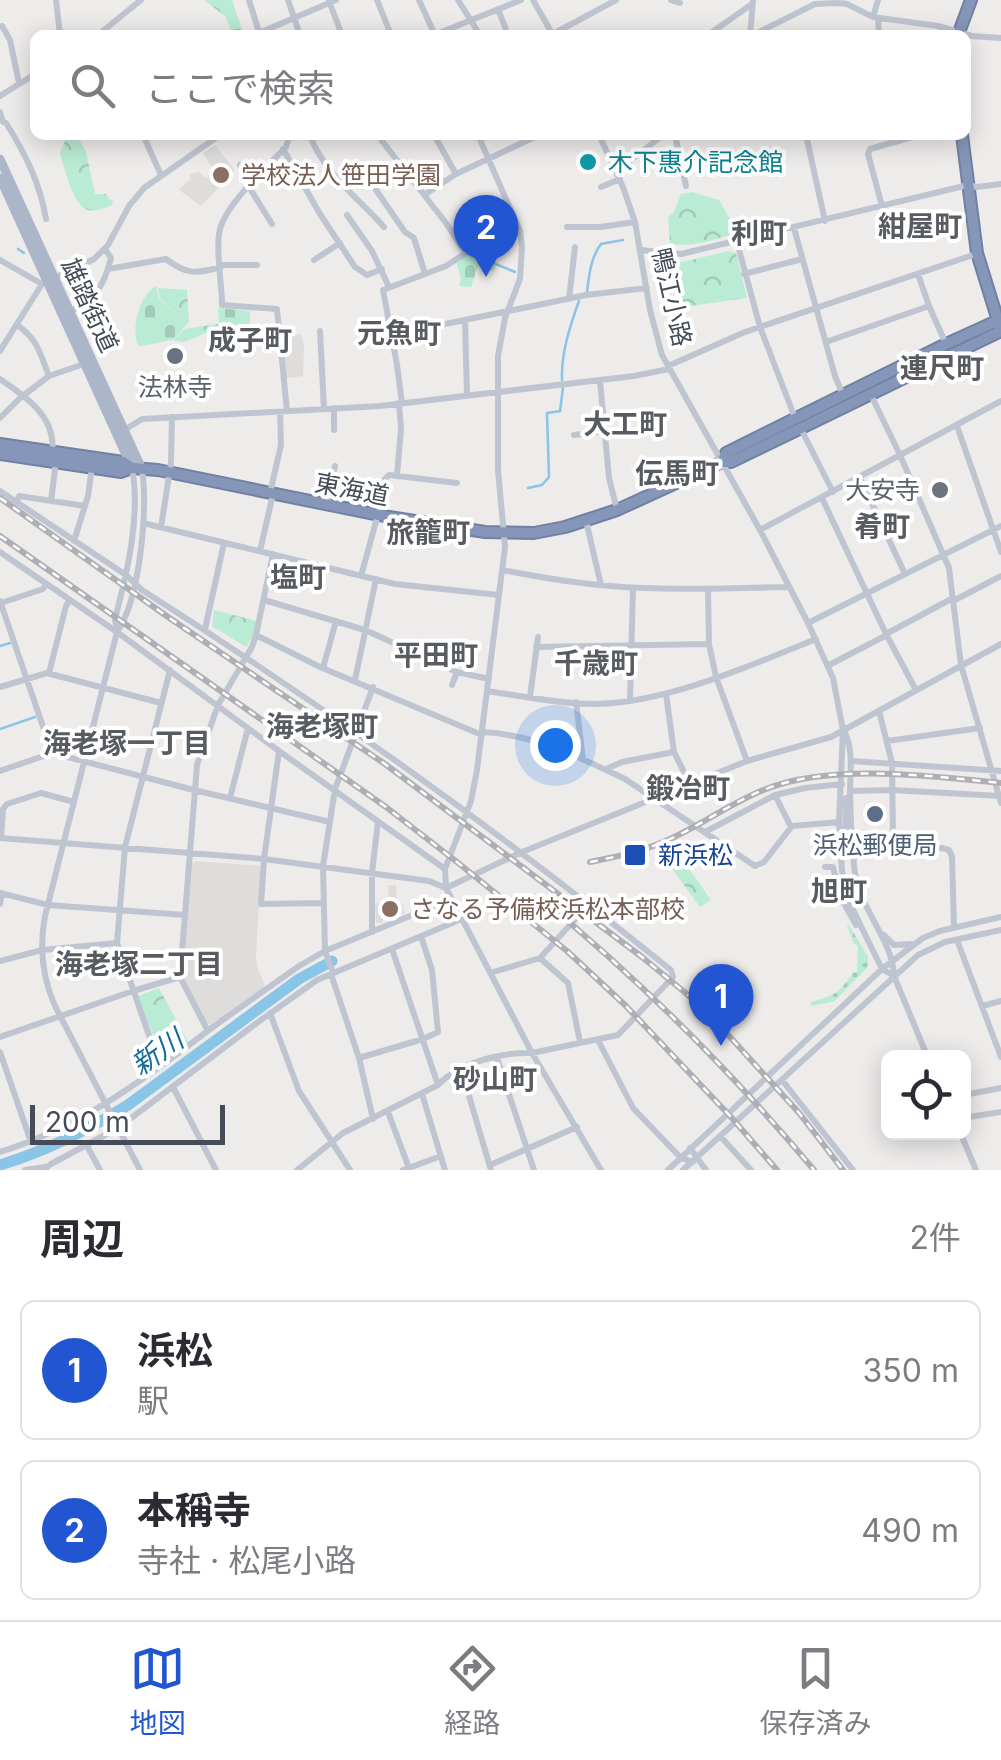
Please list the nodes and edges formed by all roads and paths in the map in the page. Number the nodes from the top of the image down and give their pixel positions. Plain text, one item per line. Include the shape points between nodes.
1 (56, 0) edge
2 (139, 0) edge
3 (249, 0) edge
4 (288, 0) edge
5 (377, 0) edge
6 (419, 0) edge
7 (458, 0) edge
8 (521, 0) edge
9 (533, 0) edge
10 (616, 0) edge
11 (878, 0) edge
12 (970, 0) edge
13 (331, 1) edge
14 (753, 2) edge
15 (814, 2) edge
16 (847, 2) edge
17 (498, 9) junction
18 (294, 18) junction
19 (876, 18) junction
20 (470, 20) junction
21 (2, 26) edge
22 (59, 30) edge
23 (104, 30) edge
24 (259, 30) edge
25 (268, 30) edge
26 (298, 30) edge
27 (340, 30) edge
28 (389, 30) edge
29 (433, 30) edge
30 (447, 30) edge
31 (477, 30) edge
32 (506, 30) edge
33 (550, 30) edge
34 (562, 30) edge
35 (715, 30) edge
36 (754, 30) edge
37 (763, 30) edge
38 (878, 30) edge
39 (948, 30) edge
40 (959, 30) edge
41 (971, 36) edge
42 (1001, 38) edge
43 (30, 77) edge
44 (19, 83) junction
45 (0, 96) edge
46 (0, 112) edge
47 (145, 140) edge
48 (212, 140) edge
49 (288, 140) edge
50 (312, 140) edge
51 (382, 140) edge
52 (437, 140) edge
53 (480, 140) edge
54 (528, 140) edge
55 (601, 140) edge
56 (657, 140) edge
57 (677, 140) edge
58 (807, 140) edge
59 (902, 140) edge
60 (963, 140) edge
61 (283, 150) junction
62 (488, 158) junction
63 (0, 159) edge
64 (240, 164) dead end
65 (161, 174) junction
66 (456, 174) junction
67 (618, 175) junction
68 (0, 180) edge
69 (252, 184) junction
70 (1001, 184) edge
71 (968, 185) junction
72 (686, 186) dead end
73 (601, 187) dead end
74 (376, 190) dead end
75 (424, 195) junction
76 (882, 206) junction
77 (346, 215) dead end
78 (46, 219) dead end
79 (825, 221) junction
80 (635, 222) junction
81 (272, 224) dead end
82 (384, 227) dead end
83 (567, 227) dead end
84 (794, 228) junction
85 (520, 233) junction
86 (737, 242) junction
87 (340, 243) junction
88 (575, 247) dead end
89 (105, 249) junction
90 (640, 250) junction
91 (465, 252) junction
92 (978, 253) junction
93 (802, 259) junction
94 (0, 260) edge
95 (314, 260) dead end
96 (257, 265) dead end
97 (221, 266) junction
98 (382, 269) junction
99 (108, 270) junction
100 (425, 274) junction
101 (744, 274) junction
102 (918, 274) junction
103 (48, 281) junction
104 (389, 287) junction
105 (646, 288) junction
106 (569, 299) junction
107 (929, 306) junction
108 (816, 307) junction
109 (71, 310) junction
110 (507, 313) junction
111 (465, 320) junction
112 (18, 325) junction
113 (1000, 325) edge
114 (760, 327) junction
115 (320, 330) dead end
116 (392, 335) junction
117 (826, 342) junction
118 (946, 344) junction
119 (0, 351) edge
120 (84, 364) junction
121 (670, 368) junction
122 (49, 376) junction
123 (0, 379) edge
124 (600, 381) junction
125 (498, 393) junction
126 (871, 395) junction
127 (24, 396) junction
128 (467, 396) junction
129 (844, 396) junction
130 (1001, 401) edge
131 (400, 403) junction
132 (329, 408) junction
133 (283, 412) junction
134 (172, 417) junction
135 (0, 418) edge
136 (798, 424) junction
137 (957, 426) junction
138 (126, 429) junction
139 (334, 430) dead end
140 (604, 432) junction
141 (574, 435) dead end
142 (0, 444) edge
143 (0, 454) edge
144 (900, 455) junction
145 (54, 457) junction
146 (722, 462) junction
147 (335, 466) dead end
148 (92, 468) junction
149 (137, 469) junction
150 (169, 472) junction
151 (398, 476) junction
152 (860, 478) junction
153 (457, 483) dead end
154 (0, 491) edge
155 (833, 492) junction
156 (272, 493) junction
157 (822, 498) junction
158 (51, 500) junction
159 (16, 502) junction
160 (327, 505) junction
161 (86, 506) junction
162 (617, 510) junction
163 (378, 515) junction
164 (586, 521) junction
165 (142, 523) junction
166 (161, 527) junction
167 (997, 528) edge
168 (760, 530) junction
169 (504, 533) junction
170 (74, 540) junction
171 (224, 542) junction
172 (260, 551) junction
173 (0, 552) edge
174 (1001, 552) edge
175 (274, 554) junction
176 (944, 554) junction
177 (502, 570) junction
178 (905, 574) junction
179 (126, 576) junction
180 (361, 576) junction
181 (1001, 576) edge
182 (376, 580) junction
183 (134, 583) junction
184 (46, 584) junction
185 (600, 585) junction
186 (788, 587) junction
187 (634, 588) junction
188 (708, 589) junction
189 (866, 594) junction
190 (499, 595) junction
191 (70, 600) junction
192 (264, 600) junction
193 (953, 600) junction
194 (0, 603) edge
195 (336, 621) junction
196 (808, 623) junction
197 (204, 629) junction
198 (365, 630) junction
199 (117, 632) junction
200 (256, 635) junction
201 (538, 636) dead end
202 (887, 636) junction
203 (816, 639) junction
204 (709, 644) junction
205 (1001, 644) edge
206 (536, 646) junction
207 (631, 646) junction
208 (244, 657) junction
209 (828, 665) junction
210 (961, 665) junction
211 (323, 668) junction
212 (170, 670) junction
213 (457, 672) junction
214 (49, 673) junction
215 (716, 677) junction
216 (26, 678) junction
217 (489, 679) junction
218 (355, 680) junction
219 (452, 686) dead end
220 (103, 687) junction
221 (0, 688) edge
222 (373, 688) junction
223 (916, 690) junction
224 (487, 691) junction
225 (666, 694) junction
226 (530, 697) junction
227 (630, 701) junction
228 (576, 702) junction
229 (161, 703) junction
230 (218, 705) junction
231 (879, 710) junction
232 (248, 728) junction
233 (980, 728) junction
234 (843, 730) junction
235 (356, 732) junction
236 (482, 734) junction
237 (887, 741) junction
238 (279, 752) junction
239 (674, 752) junction
240 (52, 753) junction
241 (583, 759) junction
242 (84, 761) junction
243 (746, 761) junction
244 (850, 761) junction
245 (892, 763) junction
246 (605, 769) junction
247 (997, 770) edge
248 (0, 771) edge
249 (144, 776) junction
250 (690, 784) junction
251 (848, 788) junction
252 (335, 789) junction
253 (194, 790) junction
254 (892, 790) junction
255 (776, 795) junction
256 (230, 798) junction
257 (1000, 798) edge
258 (655, 800) junction
259 (74, 802) junction
260 (270, 808) junction
261 (466, 812) junction
262 (378, 820) junction
263 (330, 822) junction
264 (839, 822) junction
265 (791, 827) junction
266 (705, 832) junction
267 (0, 838) edge
268 (64, 843) junction
269 (126, 846) junction
270 (895, 850) junction
271 (522, 852) junction
272 (190, 853) junction
273 (841, 854) junction
274 (853, 858) junction
275 (264, 859) junction
276 (324, 866) junction
277 (445, 869) junction
278 (372, 874) junction
279 (446, 888) junction
280 (858, 888) junction
281 (1, 893) edge
282 (862, 900) junction
283 (452, 901) junction
284 (324, 903) junction
285 (0, 904) edge
286 (589, 904) junction
287 (48, 905) junction
288 (490, 907) dead end
289 (120, 909) junction
290 (185, 916) junction
291 (1001, 916) edge
292 (461, 918) junction
293 (954, 928) junction
294 (1001, 930) edge
295 (372, 932) junction
296 (864, 933) junction
297 (421, 936) junction
298 (956, 940) junction
299 (117, 943) junction
300 (913, 944) junction
301 (392, 949) junction
302 (42, 950) junction
303 (326, 952) junction
304 (540, 958) junction
305 (0, 961) edge
306 (890, 969) junction
307 (332, 972) junction
308 (490, 973) junction
309 (180, 977) junction
310 (133, 991) junction
311 (1001, 1001) edge
312 (982, 1006) junction
313 (270, 1013) junction
314 (60, 1017) junction
315 (208, 1031) junction
316 (0, 1037) edge
317 (423, 1039) junction
318 (598, 1040) junction
319 (580, 1042) junction
320 (925, 1050) edge
321 (0, 1052) edge
322 (532, 1053) junction
323 (1001, 1057) edge
324 (359, 1058) junction
325 (497, 1058) junction
326 (160, 1068) junction
327 (461, 1069) junction
328 (782, 1080) junction
329 (438, 1085) junction
330 (173, 1087) junction
331 (1001, 1088) edge
332 (971, 1093) edge
333 (422, 1094) junction
334 (107, 1106) junction
335 (388, 1112) junction
336 (1001, 1112) edge
337 (971, 1117) edge
338 (373, 1119) junction
339 (117, 1125) junction
340 (576, 1126) junction
341 (721, 1136) junction
342 (963, 1140) edge
343 (31, 1142) junction
344 (330, 1142) junction
345 (87, 1146) junction
346 (690, 1148) junction
347 (526, 1150) junction
348 (0, 1152) edge
349 (441, 1156) junction
350 (681, 1158) junction
351 (695, 1159) junction
352 (55, 1162) junction
353 (491, 1167) edge
354 (45, 1169) edge
355 (406, 1169) edge
356 (25, 1170) edge
357 (60, 1170) edge
358 (100, 1170) edge
359 (140, 1170) edge
360 (216, 1170) edge
361 (297, 1170) edge
362 (350, 1170) edge
363 (445, 1170) edge
364 (534, 1170) edge
365 (601, 1170) edge
366 (668, 1170) edge
367 (684, 1170) edge
368 (706, 1170) edge
369 (751, 1170) edge
370 (853, 1170) edge
371 (976, 1170) edge

1 - 22 street
2 - 23 street
3 - 24 street
4 - 18 street
5 - 28 street
6 - 29 street
7 - 20 street
8 - 17 street
9 - 33 street
10 - 34 street
11 - 19 street
12 - 40 highway
13 - 18 street
13 - 27 street
14 - 35 street
14 - 36 street
15 - 16 street
15 - 37 street
16 - 19 street
17 - 20 street
17 - 32 street
18 - 25 street
18 - 26 street
19 - 38 street
19 - 39 street
20 - 30 street
20 - 31 street
21 - 44 street
41 - 42 street
43 - 44 street
44 - 45 street
46 - 78 street via 35,176
47 - 65 street
48 - 65 street
49 - 61 street
50 - 82 street via 334,176
51 - 75 street
52 - 66 street
53 - 62 street
54 - 62 street
55 - 67 street, 鴨江小路
56 - 67 street
57 - 72 street
58 - 79 street
59 - 76 street via 868,154
60 - 71 highway
61 - 69 street
61 - 87 street
62 - 66 street
62 - 85 street
63 - 103 main road, 雄踏街道
64 - 69 street
65 - 89 street via 136,196
66 - 75 street
67 - 73 street
67 - 80 street, 鴨江小路
68 - 103 main road, 雄踏街道
69 - 81 street
69 - 97 street via 220,227
70 - 71 street
71 - 76 street
71 - 92 highway
74 - 100 street via 414,238
75 - 91 street
76 - 79 street
77 - 98 street
79 - 84 street
80 - 83 street
80 - 90 street, 鴨江小路
84 - 86 street
84 - 93 street
85 - 91 street
85 - 110 street via 520,279
86 - 90 street via 680,254
86 - 101 street
87 - 95 street
87 - 98 street via 364,274
88 - 106 street
89 - 99 street
89 - 103 street
90 - 105 street, 鴨江小路
91 - 100 street
92 - 102 street
92 - 113 highway
93 - 101 street
93 - 108 street
94 - 103 street
96 - 97 street
97 - 99 street via 190,273 166,260
97 - 133 street via 222,305 277,309
98 - 104 street
99 - 109 street via 92,300
100 - 104 street
101 - 114 street
102 - 107 street
102 - 108 street
103 - 109 main road, 雄踏街道
103 - 112 street
103 - 120 main road, 雄踏街道
104 - 116 street via 383,290
105 - 106 street
105 - 121 street, 鴨江小路
106 - 110 street
107 - 117 street
107 - 118 street
108 - 114 street
108 - 117 street
109 - 138 main road, 雄踏街道
110 - 111 street
110 - 125 street
111 - 116 street
111 - 128 street
112 - 119 street
112 - 122 street via 35,341
113 - 118 highway
113 - 126 highway
114 - 121 street
114 - 136 street
115 - 132 street
116 - 131 street
117 - 129 street
118 - 129 highway
120 - 122 street
120 - 149 main road, 雄踏街道
121 - 124 street
121 - 146 street, 鴨江小路
122 - 127 street
123 - 127 street
124 - 125 street
124 - 140 street
125 - 128 street
125 - 169 street
126 - 136 highway
126 - 144 street
127 - 135 street
127 - 145 street via 45,422
128 - 131 street
129 - 136 highway
130 - 137 street
131 - 132 street
131 - 151 street
132 - 133 street
132 - 139 street
133 - 134 street
133 - 156 street
134 - 138 street via 139,420
134 - 150 street
136 - 146 highway, 東海道 via 726,453
136 - 155 street
137 - 144 street
137 - 167 street
138 - 149 main road, 雄踏街道
140 - 141 street
140 - 162 street
142 - 145 highway, 東海道
143 - 145 highway, 東海道
144 - 152 street
144 - 176 street
145 - 148 highway, 東海道
145 - 149 highway, 東海道
145 - 158 street
146 - 162 highway, 東海道
146 - 168 street, 鴨江小路
147 - 160 street
148 - 149 highway, 東海道
148 - 161 street
149 - 150 highway, 東海道
149 - 165 street
149 - 179 street
150 - 156 highway, 東海道
150 - 166 street
151 - 153 street
151 - 163 street via 384,479
152 - 155 street
152 - 178 street
154 - 159 street
155 - 157 street
156 - 160 highway, 東海道
156 - 172 street
157 - 168 street
157 - 189 street
158 - 159 street via 20,496
158 - 161 street
159 - 170 street
160 - 163 highway, 東海道
161 - 170 street
162 - 164 highway, 東海道
163 - 169 highway, 東海道
163 - 180 street
164 - 169 highway, 東海道 via 542,533
164 - 185 street
165 - 166 street
165 - 183 street
166 - 171 street
167 - 174 street
167 - 176 street
168 - 186 street, 鴨江小路
169 - 177 street
170 - 179 street
171 - 172 street
171 - 197 street
172 - 175 street
173 - 184 street
175 - 180 street
175 - 192 street
176 - 178 street
176 - 193 street
177 - 185 street
177 - 190 street
178 - 189 street
179 - 183 street
179 - 199 street
180 - 182 street
181 - 193 street
182 - 190 street
182 - 198 street
183 - 197 street
183 - 199 street
184 - 191 street
184 - 194 street
185 - 187 street
186 - 188 street
186 - 196 street, 鴨江小路
187 - 188 street
187 - 207 street
188 - 204 street
189 - 196 street
189 - 202 street
190 - 217 street
191 - 199 street
191 - 214 street
192 - 195 street
192 - 200 street
193 - 202 street
193 - 210 street
194 - 216 street
195 - 198 street
195 - 211 street
196 - 203 street, 鴨江小路
197 - 208 street
198 - 213 street
198 - 218 street
199 - 212 street
199 - 220 street
200 - 208 street
200 - 211 street
201 - 206 street
202 - 209 street
202 - 223 street
203 - 209 street, 鴨江小路
203 - 215 street
204 - 207 street
204 - 215 street
205 - 210 street
206 - 207 street
206 - 226 street
207 - 227 street
208 - 230 street
208 - 235 street
209 - 234 street, 鴨江小路
210 - 223 street
210 - 233 street
211 - 218 street
212 - 229 street
212 - 230 street
213 - 217 street
213 - 219 street
214 - 216 street
214 - 220 street
215 - 225 street
215 - 243 street
216 - 221 street
216 - 240 street
217 - 224 street
218 - 222 street
220 - 229 street
220 - 242 street
222 - 235 street
222 - 236 street
223 - 231 street
224 - 226 street
224 - 236 street
225 - 227 street
225 - 239 street
226 - 228 street
227 - 228 street
228 - 241 street
229 - 249 street
230 - 232 street
230 - 253 street
231 - 234 street
231 - 237 street
232 - 238 street
232 - 256 street
233 - 237 street
233 - 247 street
234 - 243 street
234 - 244 street
234 - 251 street
235 - 252 street
235 - 261 street
236 - 241 street via 512,734
236 - 261 street
237 - 245 street
238 - 252 street
238 - 260 street
239 - 246 street
239 - 250 street
240 - 242 street
240 - 248 street
241 - 246 street
242 - 249 street
242 - 259 street
243 - 250 street
244 - 245 street
244 - 251 street
245 - 247 street
245 - 254 street
246 - 258 street
247 - 257 street
249 - 253 street
249 - 269 street
250 - 258 street
251 - 254 street
251 - 255 street
251 - 264 street
251 - 273 street
251 - 274 street
252 - 262 street
252 - 263 street
253 - 256 street
253 - 272 street
254 - 257 street
254 - 270 street
255 - 265 street
255 - 266 street
256 - 260 street
258 - 266 street
258 - 271 street
259 - 267 street via 41,793 8,804
259 - 268 street
260 - 263 street
260 - 275 street
261 - 271 street
261 - 277 street
262 - 277 street
262 - 278 street
263 - 276 street
264 - 265 street
264 - 273 street
265 - 266 street via 755,866
267 - 268 street
268 - 269 street
268 - 287 street
269 - 272 street
269 - 289 street
270 - 274 street
270 - 293 street via 949,850
271 - 279 street
271 - 286 street
272 - 275 street
272 - 290 street
273 - 296 street via 850,903
273 - 296 street via 829,868
274 - 280 street
275 - 276 street
275 - 284 street via 261,904
276 - 278 street
276 - 284 street
277 - 279 street
278 - 279 street
278 - 295 street
279 - 283 street
280 - 282 street
280 - 306 street
281 - 285 street
281 - 287 street
282 - 300 street via 890,944
282 - 306 street
283 - 292 street
283 - 295 street
284 - 303 street
286 - 304 street
286 - 318 street via 673,977 618,1035
287 - 289 street
287 - 302 street
288 - 292 street
289 - 290 street
289 - 299 street
290 - 309 street
291 - 293 street
292 - 297 street
292 - 308 street
293 - 300 street
294 - 298 street
295 - 303 street
296 - 306 street
297 - 301 street
297 - 317 street via 438,1032
298 - 306 street
298 - 312 street
299 - 302 street
299 - 310 street
300 - 306 street
301 - 307 street
301 - 317 street
302 - 305 street
302 - 314 street
303 - 307 street
303 - 315 street
304 - 308 street
304 - 319 street via 568,983
306 - 320 street
306 - 328 street via 888,983
306 - 346 street
307 - 313 street
307 - 324 street
308 - 322 street
309 - 310 street
309 - 315 street
310 - 314 street
310 - 326 street
311 - 312 street
312 - 323 street
313 - 330 street
313 - 344 street via 298,1091
314 - 316 street
314 - 334 street
315 - 326 street
317 - 324 street
317 - 329 street
318 - 319 street
318 - 350 street via 629,1102
319 - 322 street
321 - 343 street
322 - 325 street
322 - 340 street
324 - 338 street
325 - 327 street
325 - 347 street
326 - 334 street
327 - 329 street
327 - 353 street
328 - 341 street
328 - 370 street
329 - 333 street
330 - 339 street
330 - 360 street
331 - 332 street
333 - 335 street
333 - 349 street
334 - 339 street
334 - 343 street
335 - 338 street
335 - 355 street
336 - 337 street
338 - 344 street
339 - 345 street
339 - 359 street
340 - 347 street
340 - 365 street
341 - 351 street
341 - 369 street
342 - 371 street
343 - 348 street
344 - 361 street
344 - 362 street
345 - 352 street
345 - 358 street
346 - 350 street
346 - 351 street
347 - 353 street
347 - 364 street
349 - 355 street
349 - 363 street
350 - 351 street
350 - 366 street
351 - 367 street
351 - 368 street
352 - 354 street
352 - 357 street
354 - 356 street

